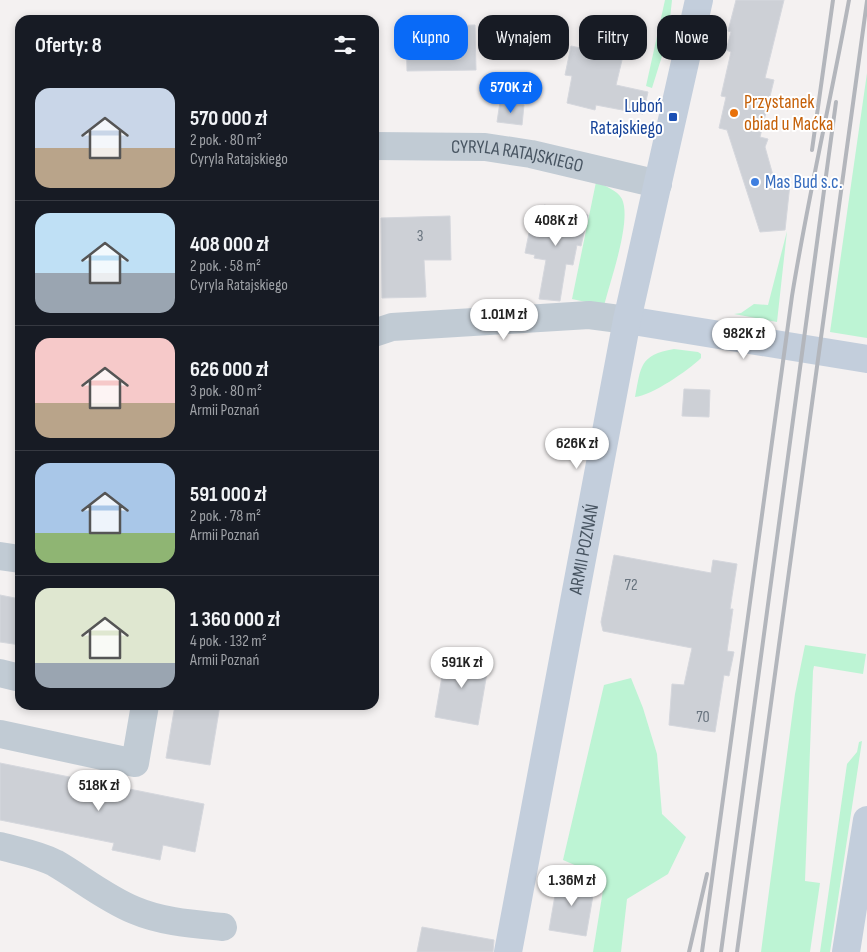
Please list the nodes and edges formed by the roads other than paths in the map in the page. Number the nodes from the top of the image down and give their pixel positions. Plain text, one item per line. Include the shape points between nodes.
1 (699, 0) edge
2 (379, 146) edge
3 (658, 184) junction
4 (627, 320) junction
5 (379, 331) edge
6 (867, 359) edge
7 (0, 556) edge
8 (15, 558) edge
9 (0, 673) edge
10 (15, 677) edge
11 (144, 710) edge
12 (0, 734) edge
13 (867, 820) edge
14 (0, 846) edge
15 (223, 927) dead end
16 (508, 952) edge
17 (846, 952) edge

1 - 3 main road, ARMII POZNAŃ
2 - 3 street, CYRYLA RATAJSKIEGO via 485,147 531,154
3 - 4 main road, ARMII POZNAŃ
4 - 5 street via 606,316 569,316 392,327
4 - 6 main road
4 - 16 main road, ARMII POZNAŃ
7 - 8 street
9 - 10 street
11 - 12 street via 135,763
13 - 17 main road
14 - 15 street via 54,863 112,899 152,917

